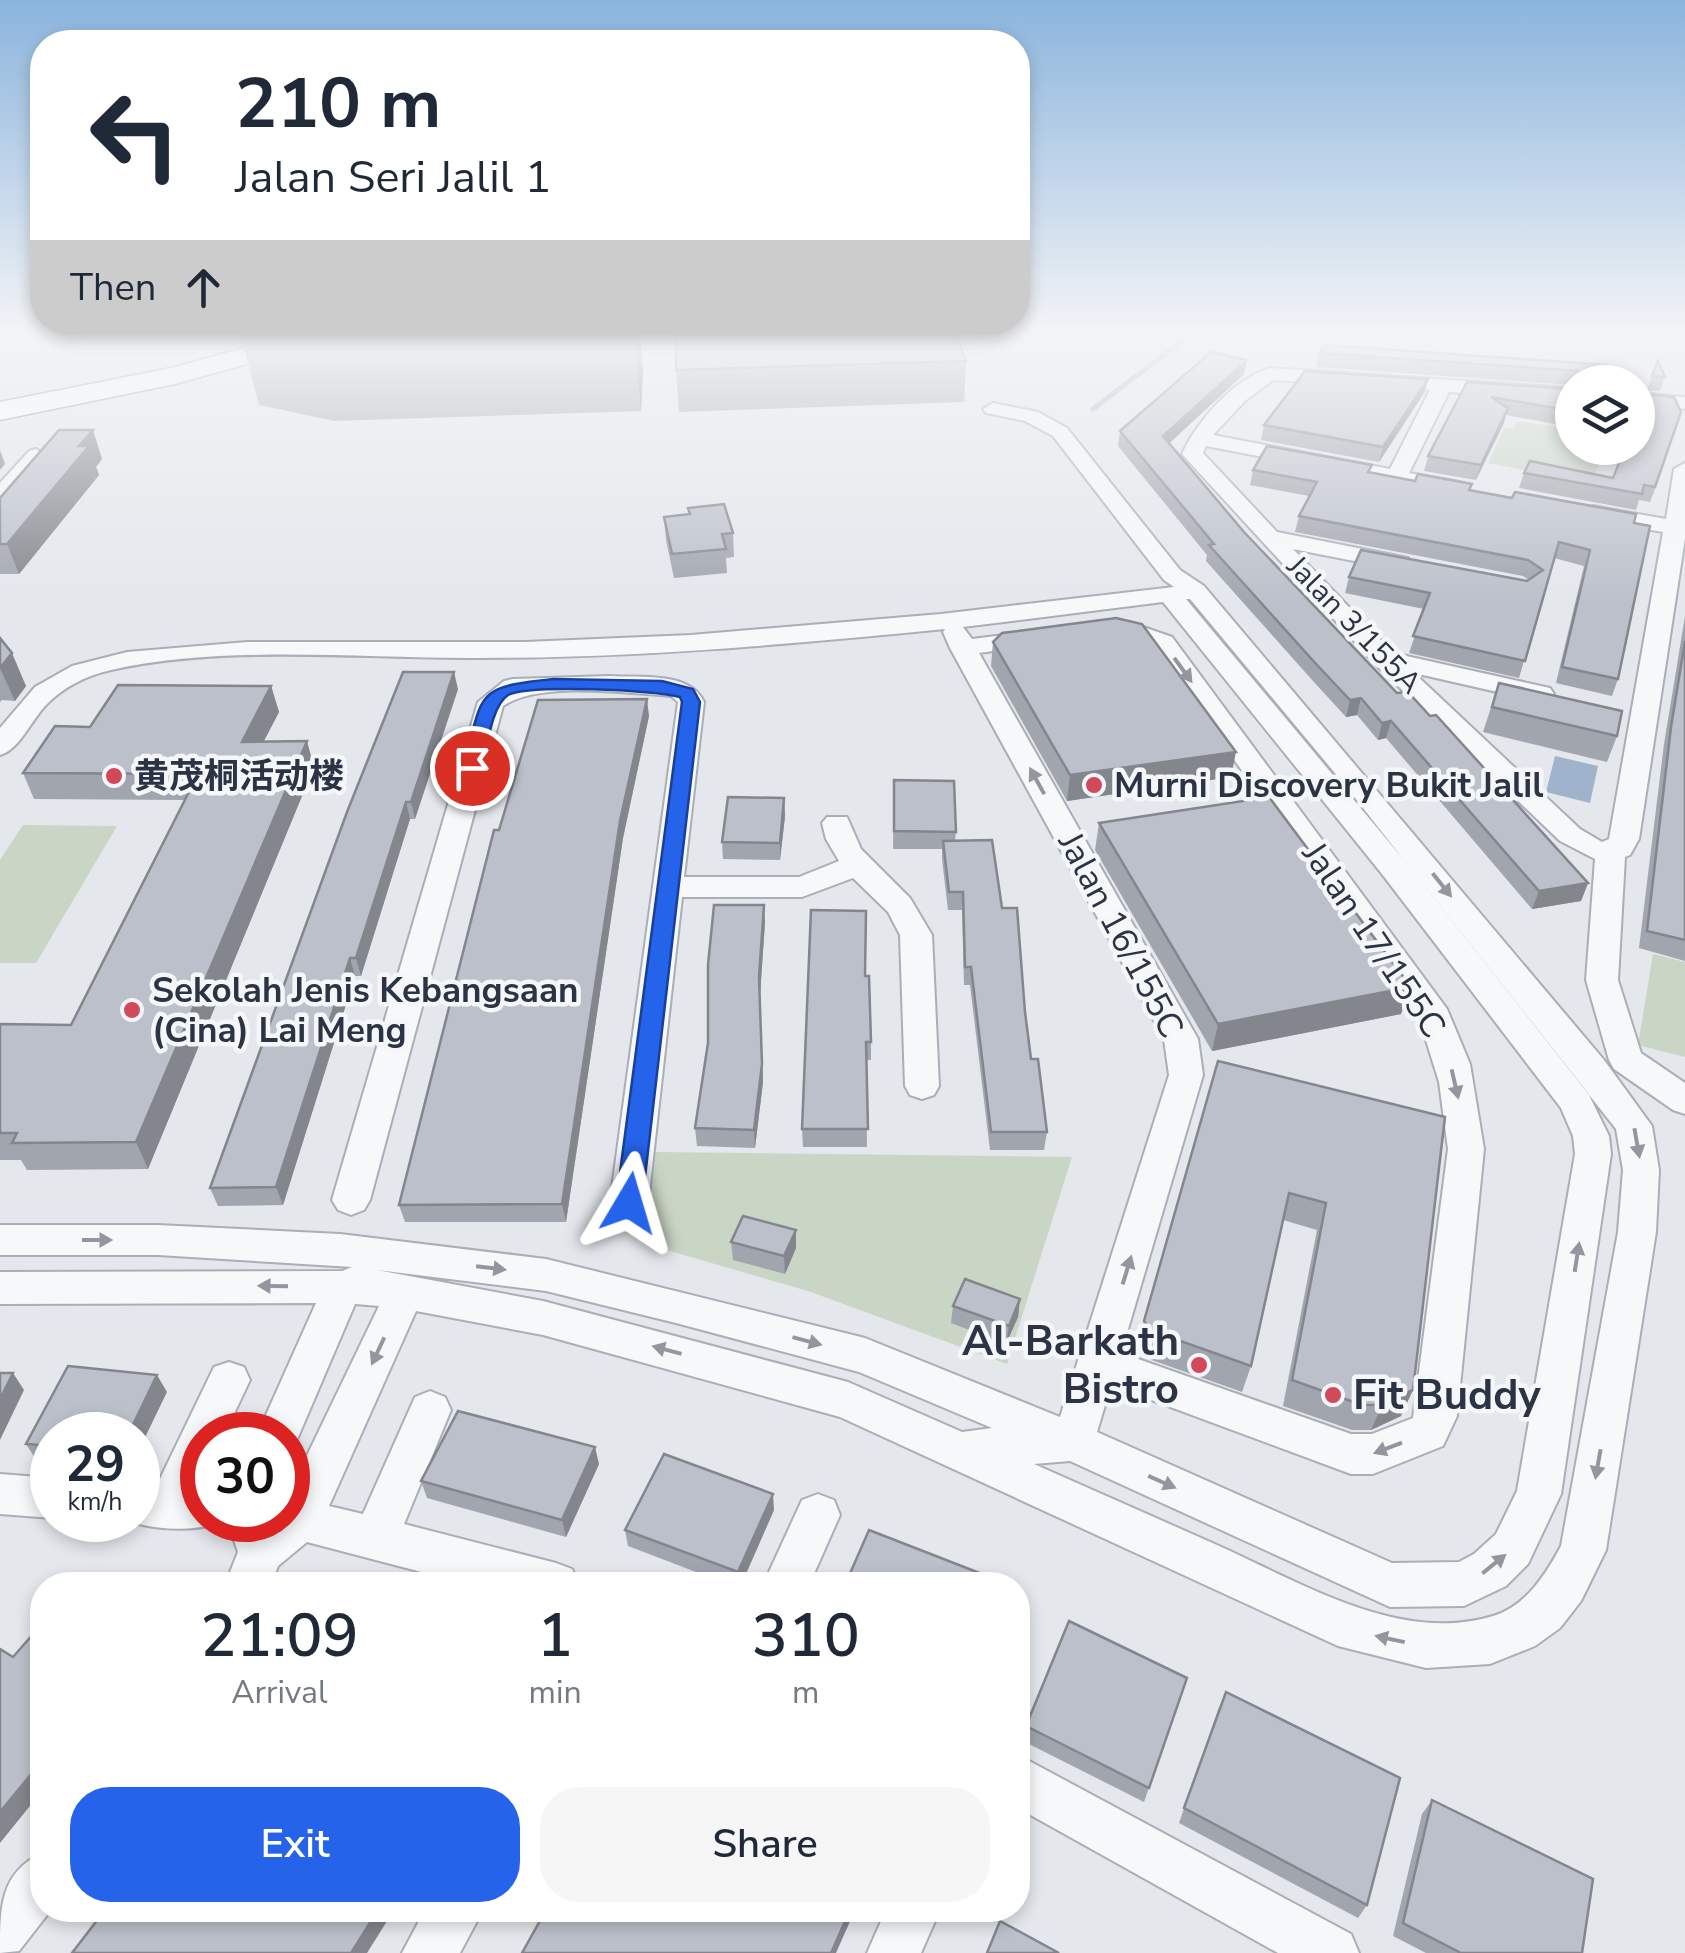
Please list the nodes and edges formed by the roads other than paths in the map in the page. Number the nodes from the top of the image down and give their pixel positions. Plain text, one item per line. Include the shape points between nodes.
1 (1044, 423) edge
2 (1215, 423) edge
3 (1423, 423) edge
4 (1200, 439) junction
5 (36, 454) edge
6 (1685, 469) edge
7 (1396, 477) junction
8 (1484, 493) edge
9 (0, 496) edge
10 (1580, 510) edge
11 (1677, 528) junction
12 (1269, 537) junction
13 (1425, 568) edge
14 (1677, 576) edge
15 (1179, 587) junction
16 (956, 634) junction
17 (618, 646) junction
18 (591, 648) junction
19 (1384, 660) junction
20 (596, 684) junction
21 (1568, 700) edge
22 (0, 747) edge
23 (837, 823) dead end
24 (1604, 852) junction
25 (860, 864) junction
26 (669, 887) junction
27 (922, 1086) dead end
28 (1685, 1101) edge
29 (351, 1200) dead end
30 (629, 1203) dead end
31 (0, 1240) edge
32 (378, 1272) junction
33 (0, 1288) edge
34 (1099, 1363) junction
35 (229, 1380) dead end
36 (430, 1410) dead end
37 (214, 1412) edge
38 (292, 1412) edge
39 (310, 1438) edge
40 (1074, 1442) junction
41 (958, 1449) junction
42 (0, 1494) edge
43 (30, 1496) edge
44 (818, 1515) dead end
45 (1108, 1516) junction
46 (376, 1537) junction
47 (310, 1538) edge
48 (507, 1572) edge
49 (792, 1572) edge
50 (1030, 1787) edge
51 (30, 1894) edge
52 (448, 1922) edge
53 (907, 1922) edge
54 (0, 1932) edge
55 (429, 1953) edge
56 (894, 1953) edge
57 (1332, 1953) edge

1 - 15 street via 1060,432
2 - 4 street
3 - 7 street
4 - 7 street
4 - 12 street, Jalan 3/155A via 1192,449 1196,460
5 - 9 street
6 - 11 street
7 - 8 street
10 - 11 street
11 - 14 street
12 - 13 street
12 - 19 street, Jalan 3/155A
14 - 24 street via 1635,715 1624,838 1620,848
15 - 16 street
40 -> 15 street via 1390,1585 1464,1584 1477,1577 1512,1549 1539,1494 1593,1154 1576,1102
15 -> 45 street via 1354,778 1622,1108 1634,1126 1641,1170 1637,1232 1583,1550 1570,1582 1532,1622 1466,1646 1387,1639
16 - 17 street
34 -> 16 street, Jalan 16/155C via 1186,1075 1181,1038
16 -> 34 street, Jalan 17/155C via 1112,627 1163,642 1434,1017 1465,1127 1436,1416 1428,1432 1373,1454 1351,1454
17 - 18 street
17 - 20 street
18 - 20 street
18 - 22 street via 243,650 113,662 47,688
19 - 21 street
19 - 24 street, Jalan 3/155A via 1570,835
20 - 26 street via 676,688 691,702
20 - 29 street via 513,687 491,702
23 - 25 street via 841,845
24 - 28 street via 1602,980 1626,1060
25 - 26 street via 802,887
25 - 27 street via 911,918 916,935
26 - 30 street
31 -> 32 street via 158,1240
32 -> 33 street
32 - 38 street
32 -> 39 street
32 -> 40 street via 546,1275 865,1356
41 -> 32 street via 848,1401
34 - 40 street, Jalan 16/155C
35 - 37 street
36 - 46 street
40 - 41 street
40 - 45 street via 1084,1482
41 - 45 street
42 - 43 street
44 - 49 street
46 - 47 street
46 - 48 street
50 - 57 street
51 - 54 street
52 - 55 street
53 - 56 street

